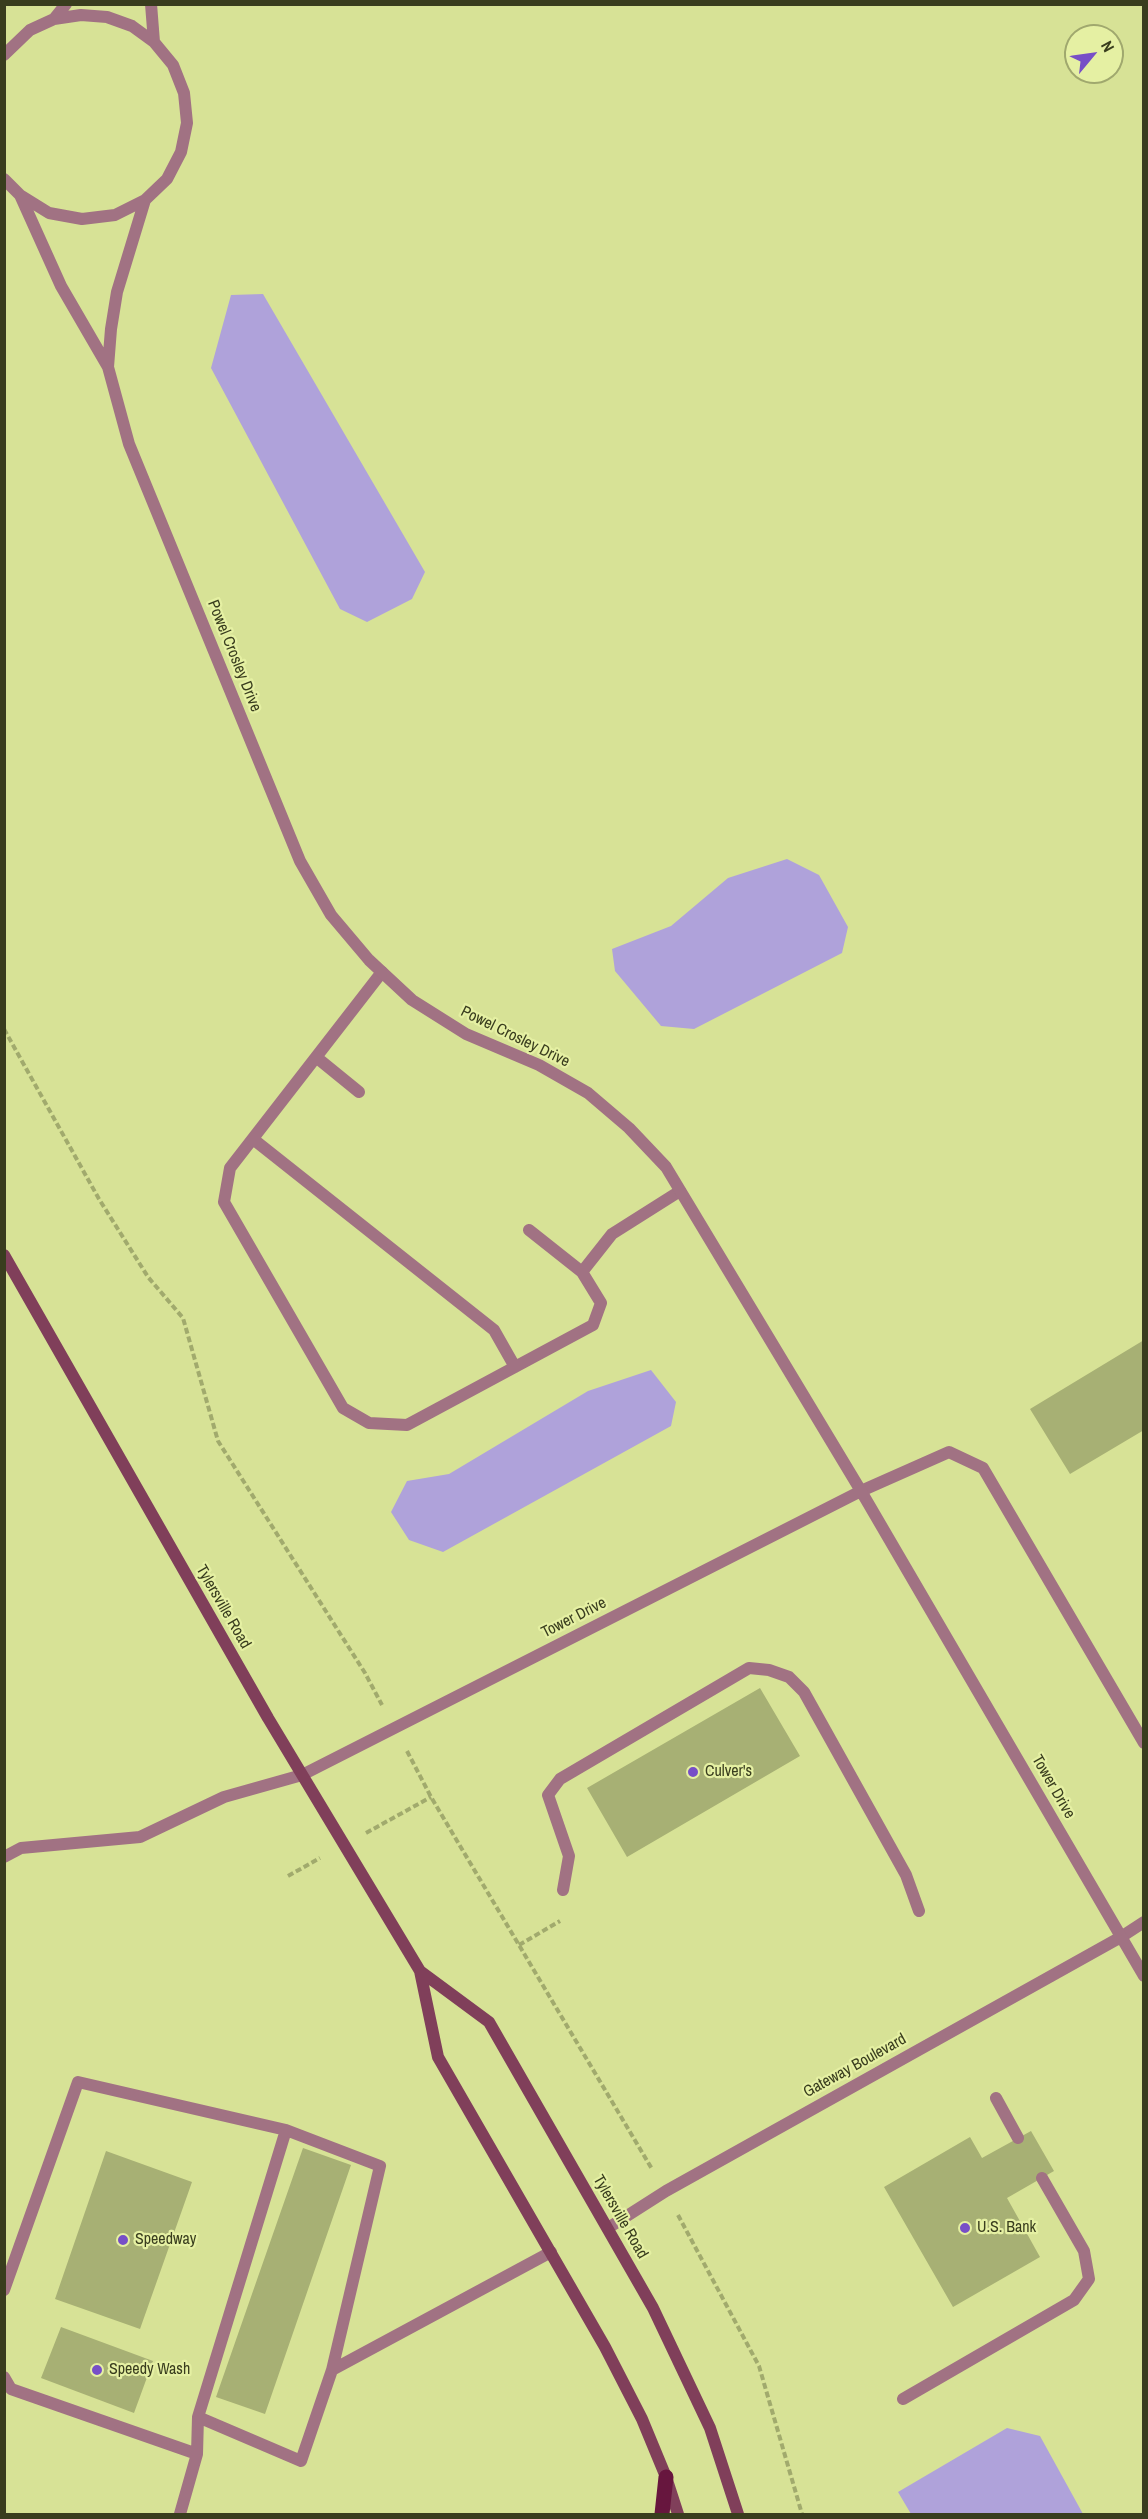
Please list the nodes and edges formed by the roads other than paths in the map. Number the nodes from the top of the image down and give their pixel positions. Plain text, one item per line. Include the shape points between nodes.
1 (66, 4) edge
2 (151, 4) edge
3 (54, 19) junction
4 (154, 42) junction
5 (4, 55) edge
6 (6, 182) edge
7 (20, 195) junction
8 (145, 200) junction
9 (108, 367) junction
10 (382, 972) junction
11 (316, 1057) junction
12 (359, 1092) dead end
13 (253, 1139) junction
14 (680, 1191) junction
15 (529, 1230) dead end
16 (4, 1256) edge
17 (582, 1272) junction
18 (515, 1367) junction
19 (838, 1453) joint
20 (861, 1491) junction
21 (1143, 1743) edge
22 (302, 1775) junction
23 (4, 1857) edge
24 (563, 1890) dead end
25 (919, 1911) dead end
26 (1143, 1922) edge
27 (1121, 1937) junction
28 (420, 1971) junction
29 (1143, 1976) edge
30 (996, 2098) dead end
31 (286, 2130) junction
32 (1018, 2138) dead end
33 (1042, 2178) dead end
34 (608, 2228) junction
35 (551, 2252) junction
36 (4, 2290) edge
37 (332, 2370) junction
38 (4, 2377) edge
39 (903, 2399) dead end
40 (198, 2417) junction
41 (196, 2454) junction
42 (666, 2477) junction
43 (180, 2514) edge
44 (662, 2514) edge
45 (678, 2514) edge
46 (738, 2514) edge

1 - 3 street
2 - 4 street
3 - 4 street via 107,17 132,26
3 - 5 street via 30,30
4 - 8 street via 173,65 184,93 187,123 181,152 166,179
6 - 7 street
7 - 8 street via 49,213 82,219 115,215
7 - 9 street, Powel Crosley Drive via 61,286
8 - 9 street, Powel Crosley Drive via 117,292
9 - 10 street, Powel Crosley Drive via 129,444 300,861 331,915
10 - 11 street
10 - 14 street, Powel Crosley Drive via 412,1000 466,1034 539,1065 588,1094 629,1128 666,1167
11 - 12 street
11 - 13 street
13 - 18 street via 494,1330
13 - 18 street via 230,1168 224,1202 343,1408 369,1423 407,1425
14 - 17 street via 612,1234
14 - 19 street, Powel Crosley Drive
15 - 17 street
16 - 22 main road, Tylersville Road
17 - 18 street via 601,1303 593,1325
19 - 20 street, Tower Drive
20 - 21 street via 950,1452 983,1467
20 - 22 street, Tower Drive
20 - 27 street, Tower Drive
22 - 23 street, Tower Drive via 224,1797 140,1837 21,1848
22 - 28 main road, Tylersville Road
24 - 25 street via 569,1856 548,1795 560,1779 748,1668 789,1677 804,1692 906,1875
26 - 27 street, Gateway Boulevard
27 - 29 street, Tower Drive
27 - 34 street, Gateway Boulevard
28 - 34 main road, Tylersville Road via 489,2022
28 - 35 main road, Tylersville Road via 438,2057
30 - 32 street
31 - 36 street via 78,2082
31 - 37 street via 380,2166
31 - 40 street
33 - 39 street via 1084,2252 1089,2279 1074,2300
34 - 46 main road, Tylersville Road via 691,2386 710,2428
35 - 37 street
35 - 42 main road, Tylersville Road via 626,2388
37 - 40 street via 301,2461
38 - 41 street via 11,2388
40 - 41 street
41 - 43 street
42 - 44 main road
42 - 45 main road, Tylersville Road

